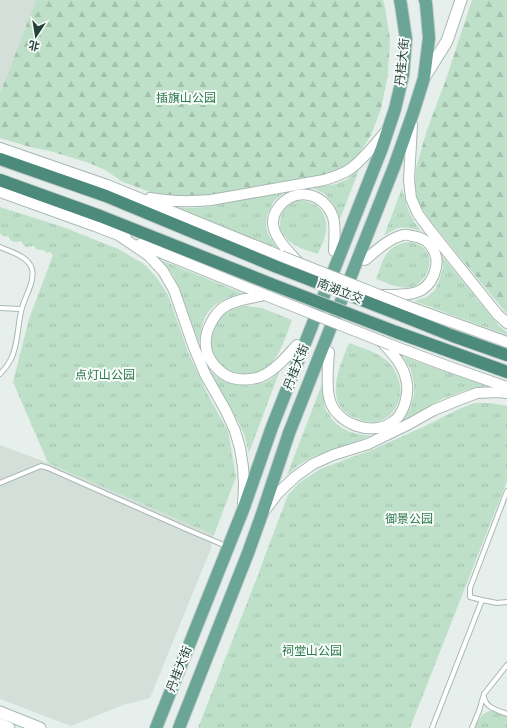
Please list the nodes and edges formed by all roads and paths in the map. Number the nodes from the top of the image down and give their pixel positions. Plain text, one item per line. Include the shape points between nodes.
1 (400, 0) edge
2 (425, 0) edge
3 (461, 0) edge
4 (424, 78) junction
5 (413, 113) junction
6 (387, 130) junction
7 (404, 137) junction
8 (0, 148) edge
9 (382, 148) junction
10 (0, 159) edge
11 (0, 180) edge
12 (0, 190) edge
13 (130, 194) junction
14 (120, 236) junction
15 (0, 247) edge
16 (334, 251) junction
17 (365, 260) junction
18 (279, 261) junction
19 (299, 263) junction
20 (265, 295) junction
21 (381, 295) junction
22 (0, 308) edge
23 (21, 309) junction
24 (405, 311) junction
25 (507, 323) edge
26 (507, 342) edge
27 (386, 343) junction
28 (297, 345) junction
29 (329, 352) junction
30 (507, 355) edge
31 (507, 372) edge
32 (0, 374) edge
33 (507, 387) edge
34 (507, 393) edge
35 (260, 460) junction
36 (278, 464) junction
37 (0, 483) edge
38 (507, 491) edge
39 (243, 510) junction
40 (262, 514) junction
41 (229, 547) junction
42 (482, 600) junction
43 (507, 602) edge
44 (507, 665) edge
45 (484, 694) junction
46 (491, 708) junction
47 (0, 712) edge
48 (478, 714) junction
49 (507, 714) edge
50 (0, 724) edge
51 (9, 728) edge
52 (40, 728) edge
53 (156, 728) edge
54 (179, 728) edge
55 (432, 728) edge
56 (472, 728) edge

1 - 6 main road, 丹桂大街 via 406,39 403,75
2 - 4 main road, 丹桂大街 via 429,38
3 - 4 main road via 447,41
4 - 5 main road, 丹桂大街
5 - 7 main road, 丹桂大街
5 - 25 street via 409,180 411,198 418,214
6 - 9 main road, 丹桂大街
6 - 13 street via 350,169 324,180 192,202 175,202
7 - 17 main road via 400,173
7 - 36 main road, 丹桂大街
8 - 13 street
9 - 16 main road via 367,167
9 - 35 main road, 丹桂大街
10 - 18 highway, 南湖立交
11 - 31 highway, 南湖立交, bridge
12 - 14 street
13 - 18 street
14 - 20 street
14 - 39 street via 148,254 174,290 205,374 235,431 243,467
15 - 23 lane via 21,256 32,268 32,280
16 - 19 street via 333,218 328,208 311,195 298,194 280,205 273,222 276,233
16 - 28 main road
17 - 21 street via 394,238 405,234 428,242 434,251 436,263 433,276 426,287 417,292
17 - 29 main road
18 - 19 street, bridge
18 - 24 highway, 南湖立交, bridge
19 - 21 street, bridge
20 - 27 street, bridge
20 - 28 street via 237,301 224,307 214,316 206,339 210,360 220,371 232,378 247,380 270,371
21 - 24 street, bridge
22 - 23 lane
23 - 32 lane via 15,349
24 - 26 street
24 - 30 highway, 南湖立交 via 453,336
27 - 29 street via 402,368 408,392 400,414 392,423 380,428 353,425 335,411 330,400 328,384
27 - 33 street
28 - 35 main road via 266,422
29 - 36 main road via 297,432
34 - 40 street via 477,393 368,444 313,464 278,493
35 - 39 main road, 丹桂大街
36 - 40 main road, 丹桂大街
37 - 41 lane via 41,466
38 - 42 lane via 470,588 470,597
39 - 41 main road, 丹桂大街
40 - 54 main road, 丹桂大街
41 - 53 main road, 丹桂大街
42 - 43 lane
42 - 55 lane
44 - 45 lane
45 - 46 lane via 485,702
45 - 48 lane
46 - 48 lane via 484,709
46 - 49 lane
47 - 52 main road
48 - 56 lane
50 - 51 main road

